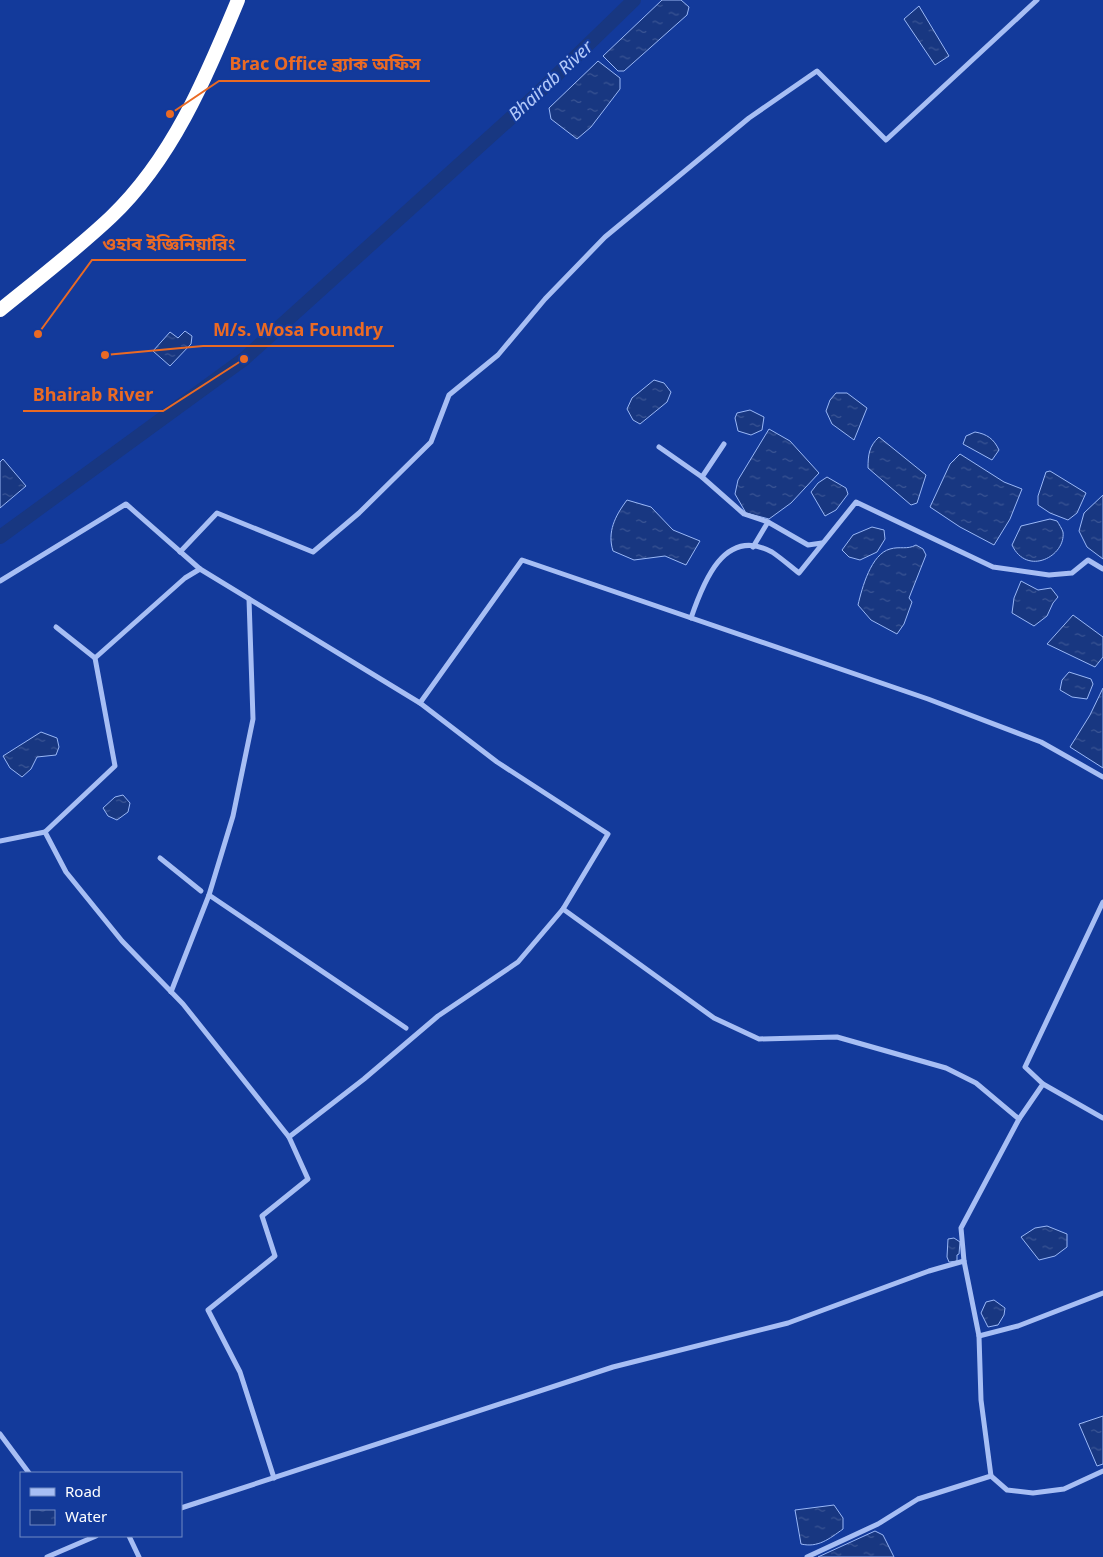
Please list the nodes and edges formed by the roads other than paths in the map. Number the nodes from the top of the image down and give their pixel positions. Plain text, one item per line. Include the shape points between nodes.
1 (238, 0) edge
2 (1037, 0) edge
3 (0, 310) edge
4 (724, 444) dead end
5 (659, 447) dead end
6 (702, 477) junction
7 (768, 522) junction
8 (823, 543) junction
9 (753, 547) junction
10 (180, 552) junction
11 (200, 569) junction
12 (1103, 569) edge
13 (0, 581) edge
14 (249, 599) junction
15 (690, 618) junction
16 (56, 627) dead end
17 (95, 658) junction
18 (420, 703) junction
19 (1103, 777) edge
20 (45, 832) junction
21 (0, 841) edge
22 (160, 858) dead end
23 (201, 891) dead end
24 (208, 895) junction
25 (1103, 902) edge
26 (563, 909) junction
27 (171, 992) junction
28 (406, 1028) dead end
29 (1043, 1084) junction
30 (1103, 1118) edge
31 (1019, 1119) junction
32 (289, 1137) junction
33 (964, 1261) junction
34 (1103, 1293) edge
35 (979, 1336) junction
36 (0, 1434) edge
37 (1103, 1471) edge
38 (28, 1472) edge
39 (992, 1476) junction
40 (274, 1478) junction
41 (182, 1508) edge
42 (86, 1537) edge
43 (129, 1537) edge
44 (47, 1557) edge
45 (139, 1557) edge
46 (807, 1557) edge

1 - 3 highway via 191,106 147,176 111,217
2 - 10 street via 886,140 817,71 749,118 605,237 498,355 449,395 431,442 360,513 312,552 217,513
4 - 6 street
5 - 6 street
6 - 7 street via 744,514
7 - 8 street via 808,546
7 - 9 street
8 - 9 street via 799,573 771,552
8 - 12 street via 856,502 993,566 1049,575 1072,573 1088,560
9 - 15 street via 747,545 730,550 711,569
10 - 11 street
10 - 13 street via 126,504
11 - 14 street
11 - 17 street via 185,578
14 - 18 street
14 - 24 street via 253,719 233,816
15 - 18 street via 522,560
15 - 19 street via 928,699 1041,742
16 - 17 street
17 - 20 street via 115,766
18 - 26 street via 497,762 608,834
20 - 21 street
20 - 27 street via 66,872 122,942
22 - 23 street
24 - 27 street
24 - 28 street
25 - 29 street via 1025,1067
26 - 31 street via 714,1018 759,1039 837,1037 946,1068 976,1083
26 - 32 street via 518,962 438,1016
27 - 32 street
29 - 30 street
29 - 31 street
31 - 33 street via 961,1228
32 - 40 street via 308,1179 262,1216 275,1256 208,1310 240,1372
33 - 35 street
33 - 40 street via 788,1323 613,1367
34 - 35 street via 1018,1326
35 - 39 street via 981,1400
36 - 38 street
37 - 39 street via 1064,1489 1033,1493 1007,1490
39 - 46 street via 918,1499 878,1524
40 - 41 street
42 - 44 street
43 - 45 street

